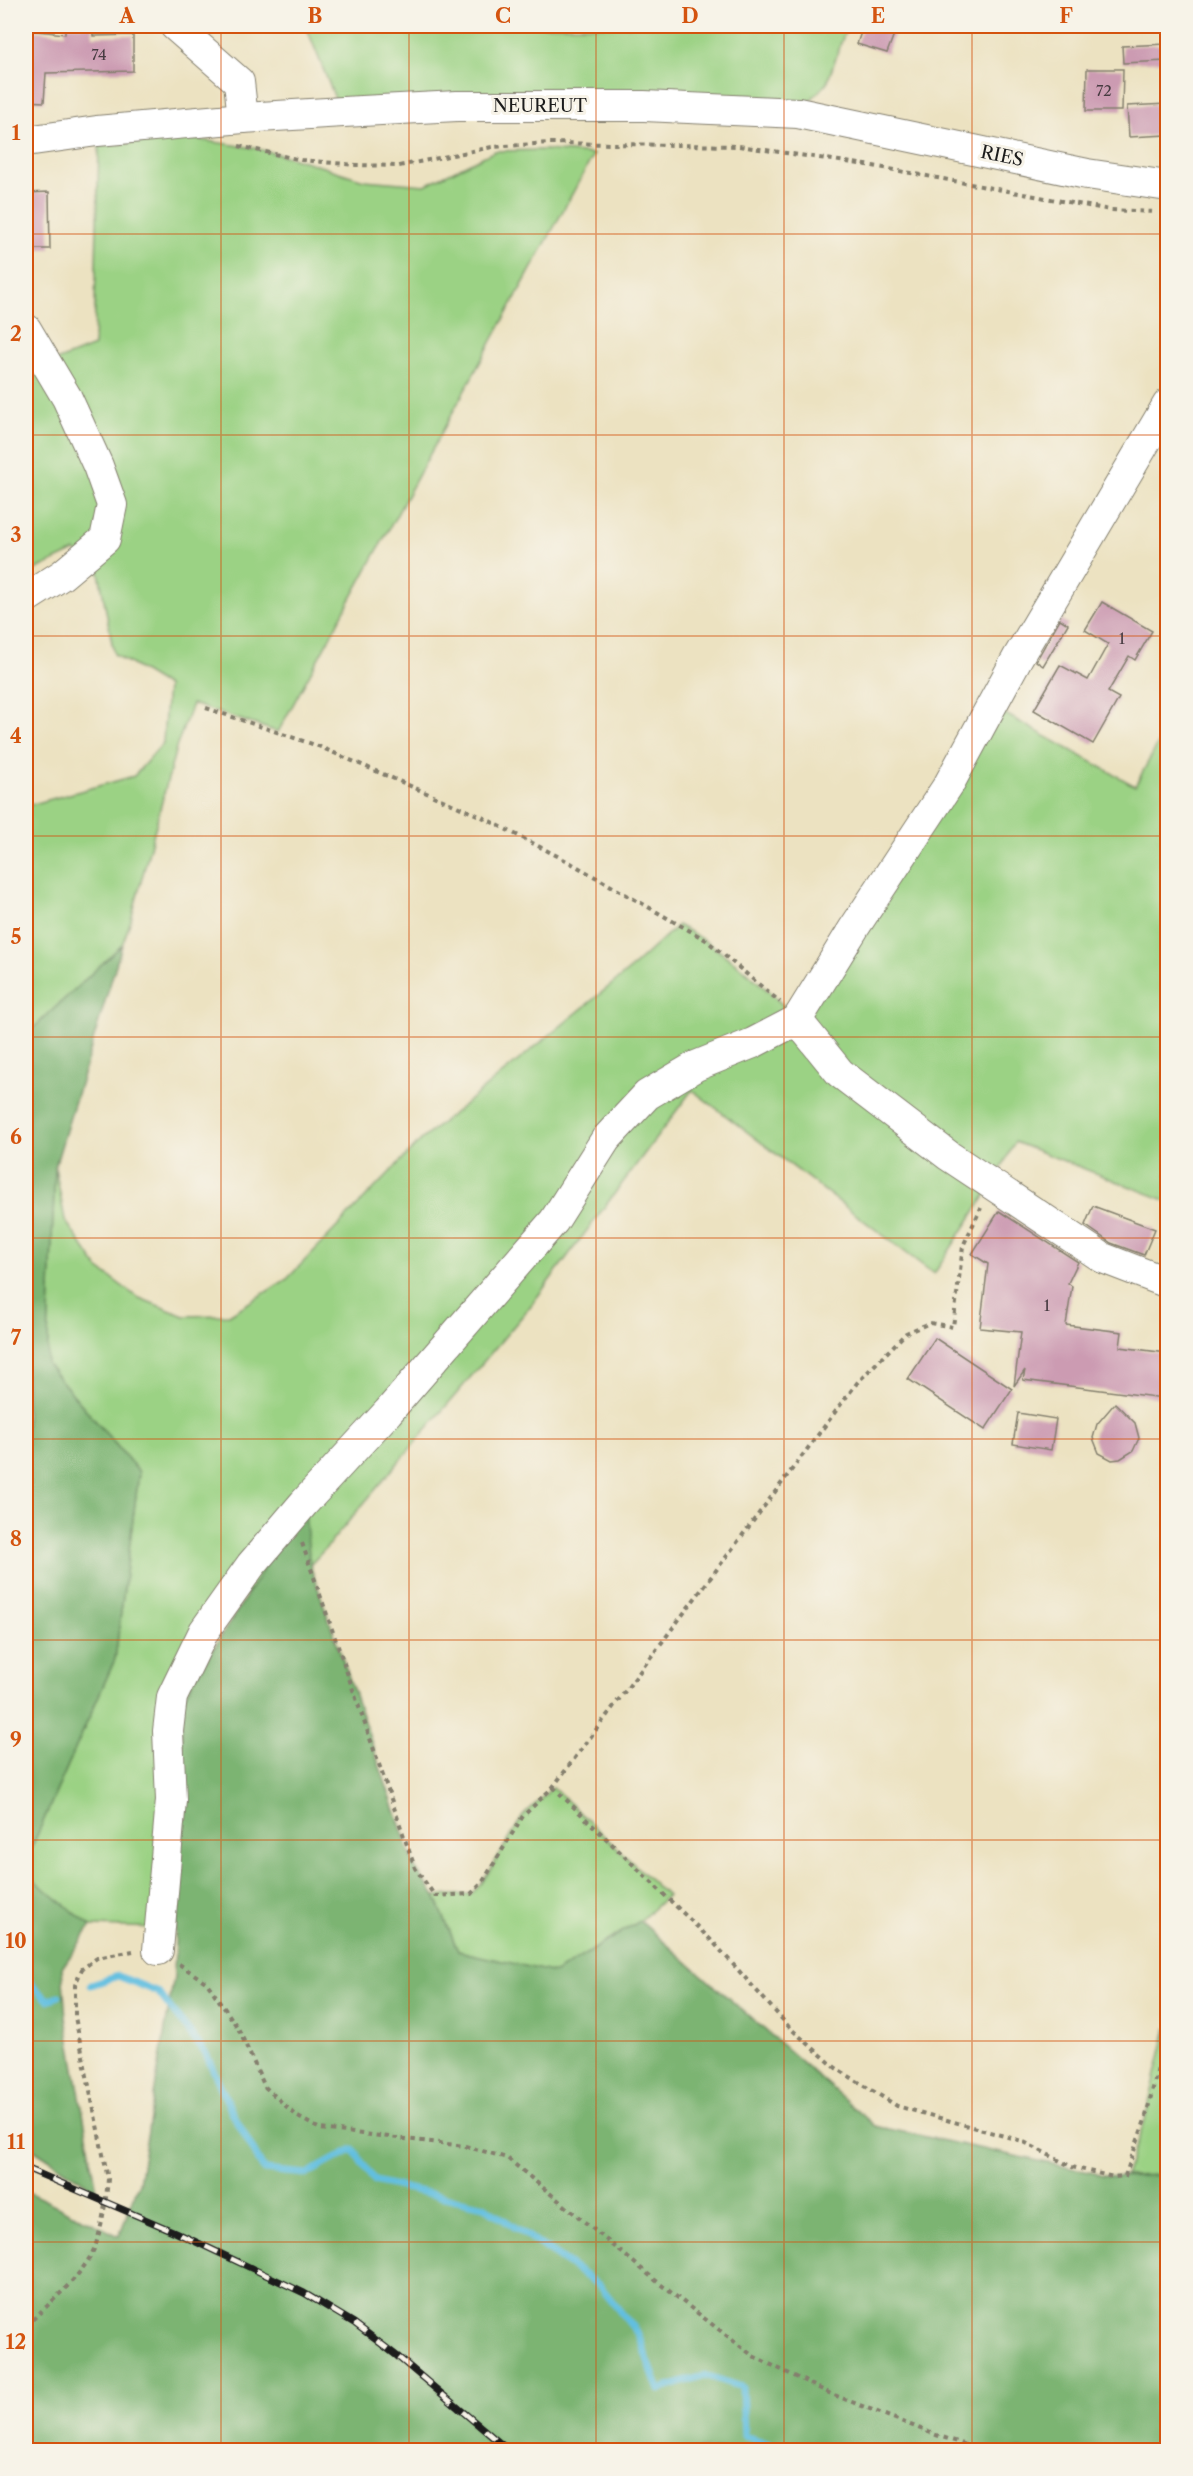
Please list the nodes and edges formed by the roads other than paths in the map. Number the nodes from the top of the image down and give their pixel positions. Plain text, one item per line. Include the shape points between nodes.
1 (175, 26) edge
2 (837, 120) joint
3 (239, 132) junction
4 (26, 141) edge
5 (1162, 199) edge
6 (26, 329) edge
7 (1167, 404) edge
8 (26, 597) edge
9 (797, 1020) junction
10 (1167, 1282) edge
11 (158, 1950) road end

1 - 3 street via 239,82
2 - 3 street, NEUREUT via 798,113 644,106 457,106
2 - 5 street, RIES via 1087,174
3 - 4 street, NEUREUT via 97,131
6 - 8 street via 67,398 112,505 105,539
7 - 9 street via 1018,657 949,784
9 - 10 street via 840,1073 949,1156 1103,1258
9 - 11 street via 696,1066 646,1095 606,1139 554,1221 251,1565 204,1631 172,1697 168,1731 171,1800

